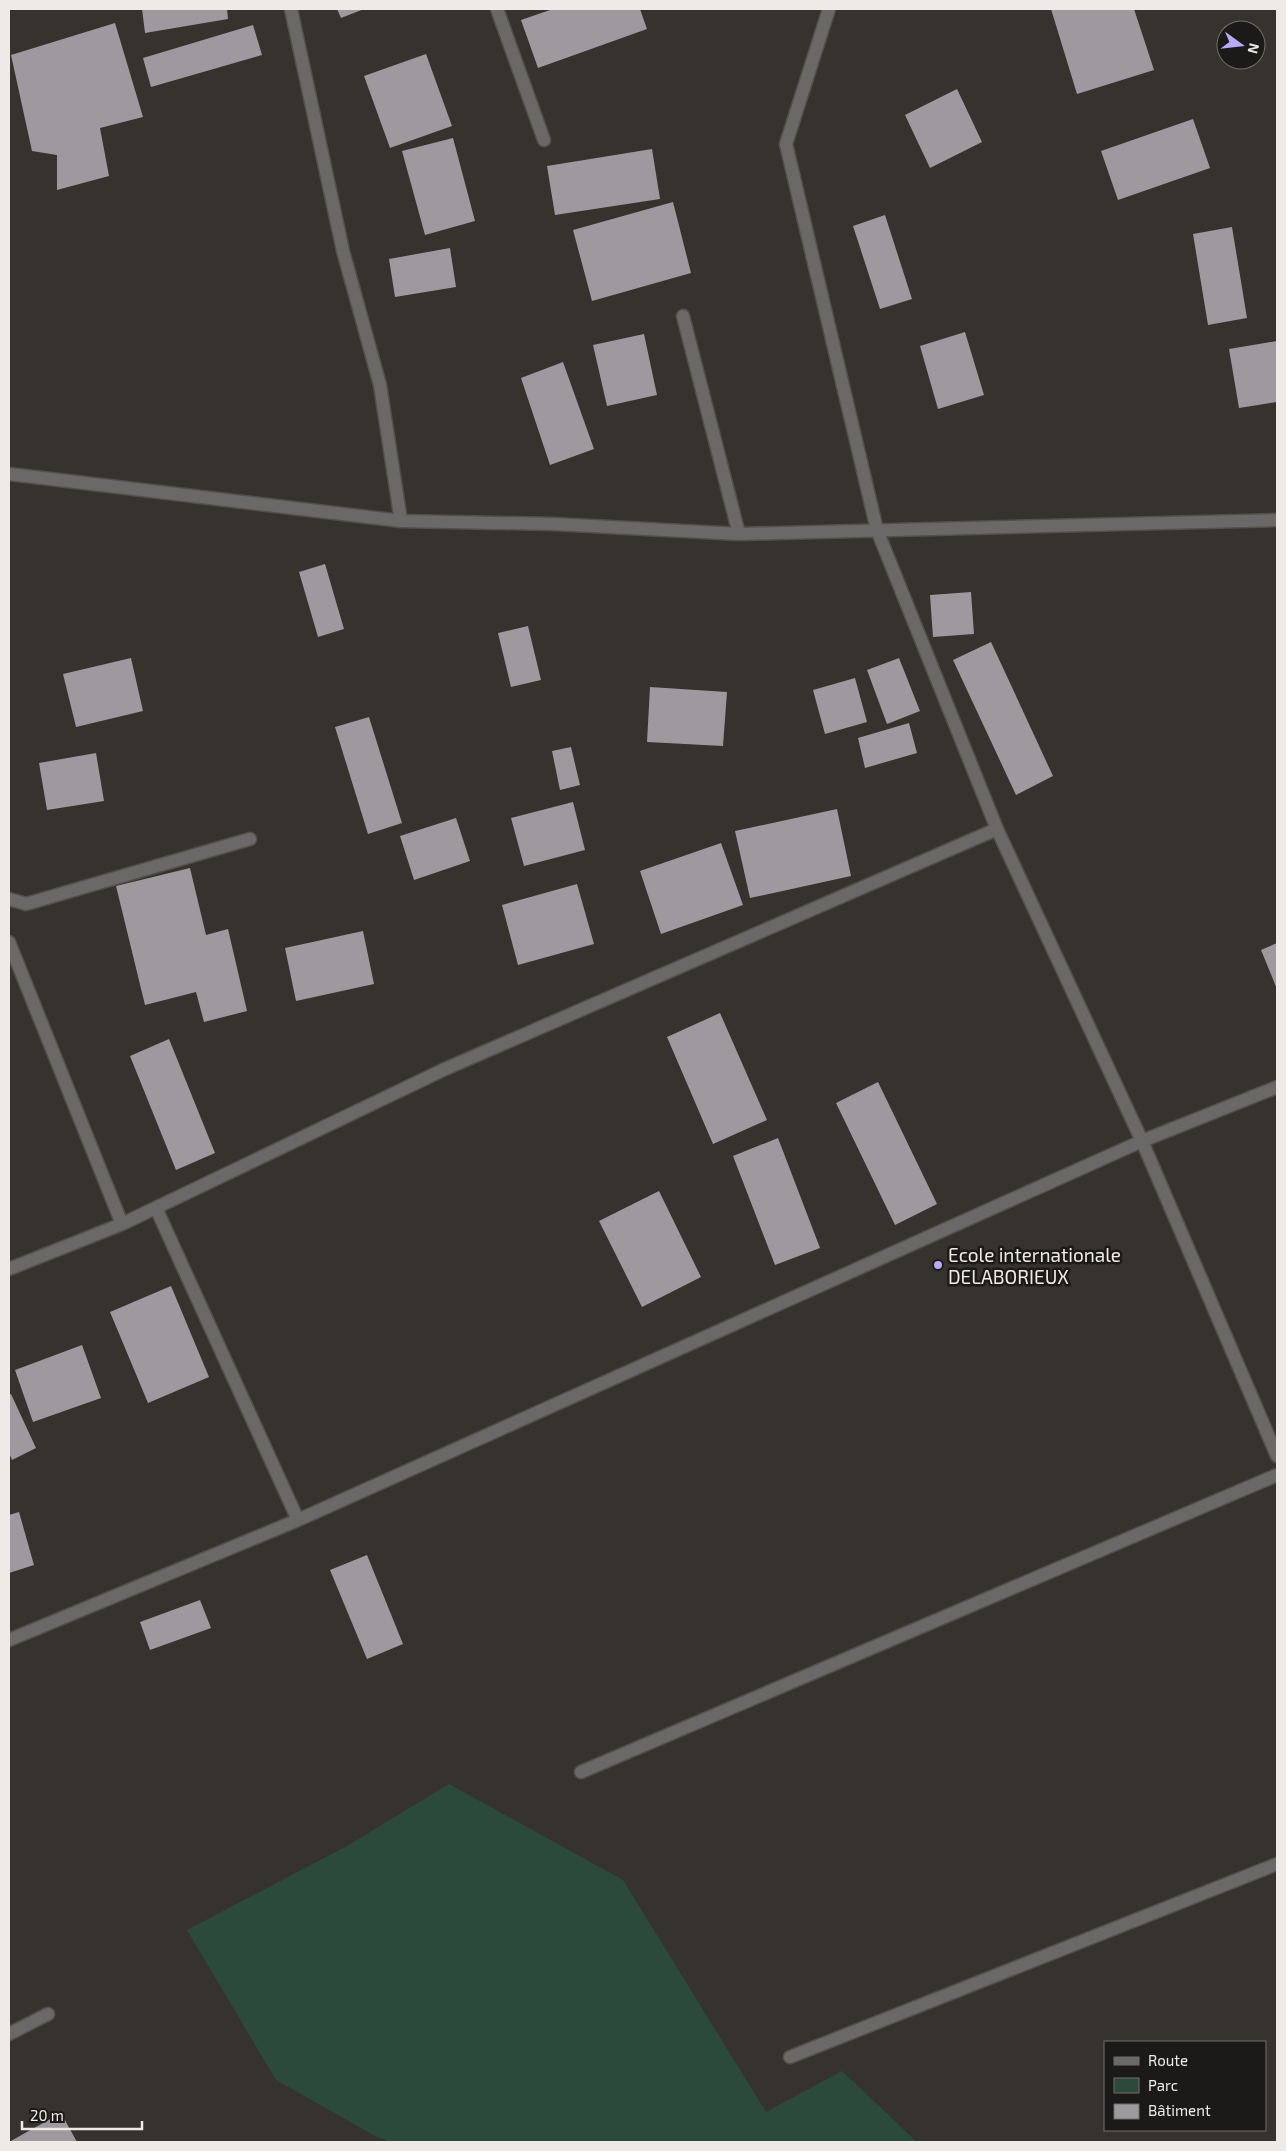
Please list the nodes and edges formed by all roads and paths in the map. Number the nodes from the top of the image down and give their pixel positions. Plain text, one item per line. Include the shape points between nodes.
1 (291, 9) edge
2 (497, 9) edge
3 (829, 9) edge
4 (544, 140) dead end
5 (683, 316) dead end
6 (9, 474) edge
7 (1277, 520) edge
8 (401, 521) junction
9 (877, 530) junction
10 (739, 534) junction
11 (997, 829) junction
12 (250, 839) dead end
13 (9, 899) edge
14 (9, 942) edge
15 (1277, 1087) edge
16 (1142, 1141) junction
17 (156, 1208) junction
18 (122, 1224) junction
19 (9, 1269) edge
20 (1277, 1456) edge
21 (1277, 1475) edge
22 (298, 1520) junction
23 (9, 1640) edge
24 (580, 1772) dead end
25 (1277, 1864) edge
26 (48, 2014) dead end
27 (9, 2034) edge
28 (790, 2057) dead end

1 - 8 street via 343,251 380,385
2 - 4 street
3 - 9 street via 786,144
5 - 10 street
6 - 8 street
7 - 9 street
8 - 10 street via 554,524
9 - 10 street
9 - 11 street
11 - 16 street
11 - 17 street via 445,1069
12 - 13 street via 26,904
14 - 18 street
15 - 16 street
16 - 20 street
16 - 22 street
17 - 18 street
17 - 22 street
18 - 19 street
21 - 24 street
22 - 23 street
25 - 28 street
26 - 27 street

